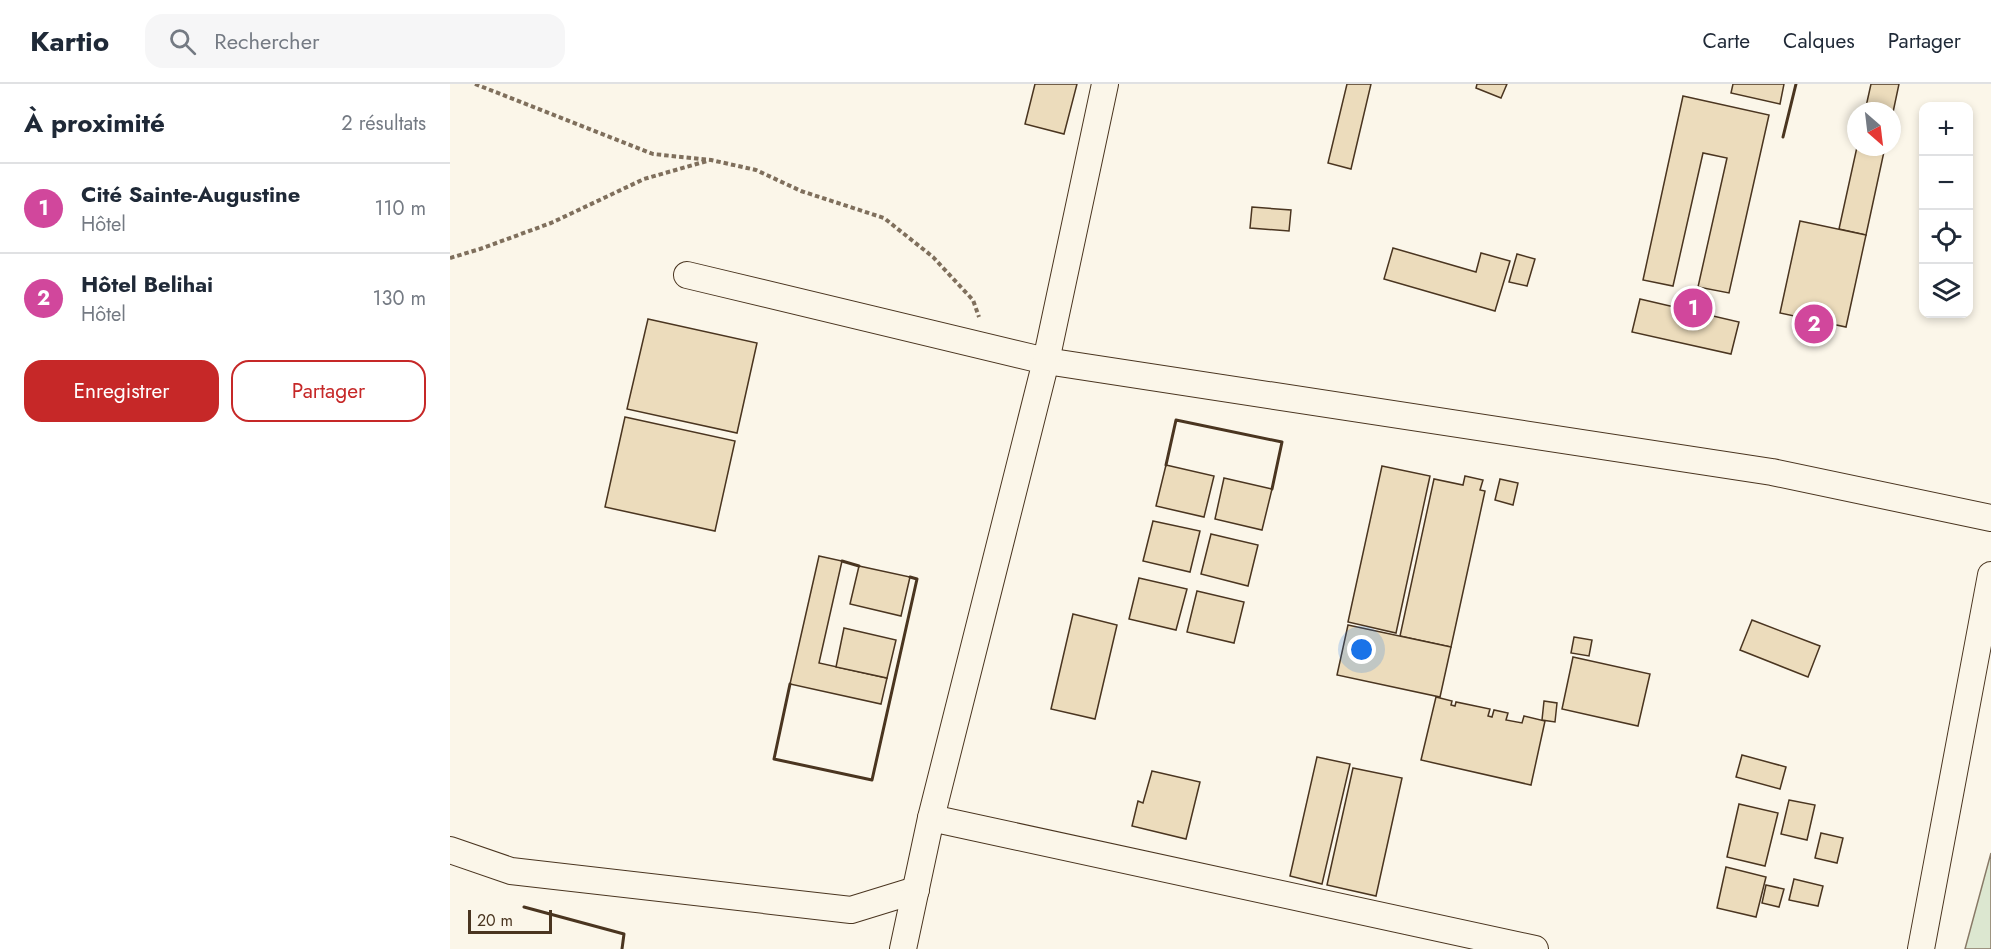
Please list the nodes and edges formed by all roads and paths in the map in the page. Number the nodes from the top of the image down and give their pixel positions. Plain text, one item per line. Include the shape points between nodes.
1 (475, 84) edge
2 (1105, 84) edge
3 (711, 160) junction
4 (450, 258) edge
5 (687, 275) dead end
6 (989, 346) junction
7 (1046, 361) junction
8 (1991, 518) edge
9 (1991, 575) edge
10 (932, 818) junction
11 (450, 850) edge
12 (916, 890) junction
13 (903, 949) edge
14 (1535, 949) edge
15 (1921, 949) edge

1 - 3 path via 653,154
2 - 7 street
3 - 4 path via 644,179 551,223
3 - 6 path via 756,170 801,191 884,218 933,257 973,300
5 - 6 street
6 - 7 street
7 - 8 street via 1772,472
7 - 10 street
9 - 15 street
10 - 12 street
10 - 14 street
11 - 12 street via 511,871 851,910
12 - 13 street

